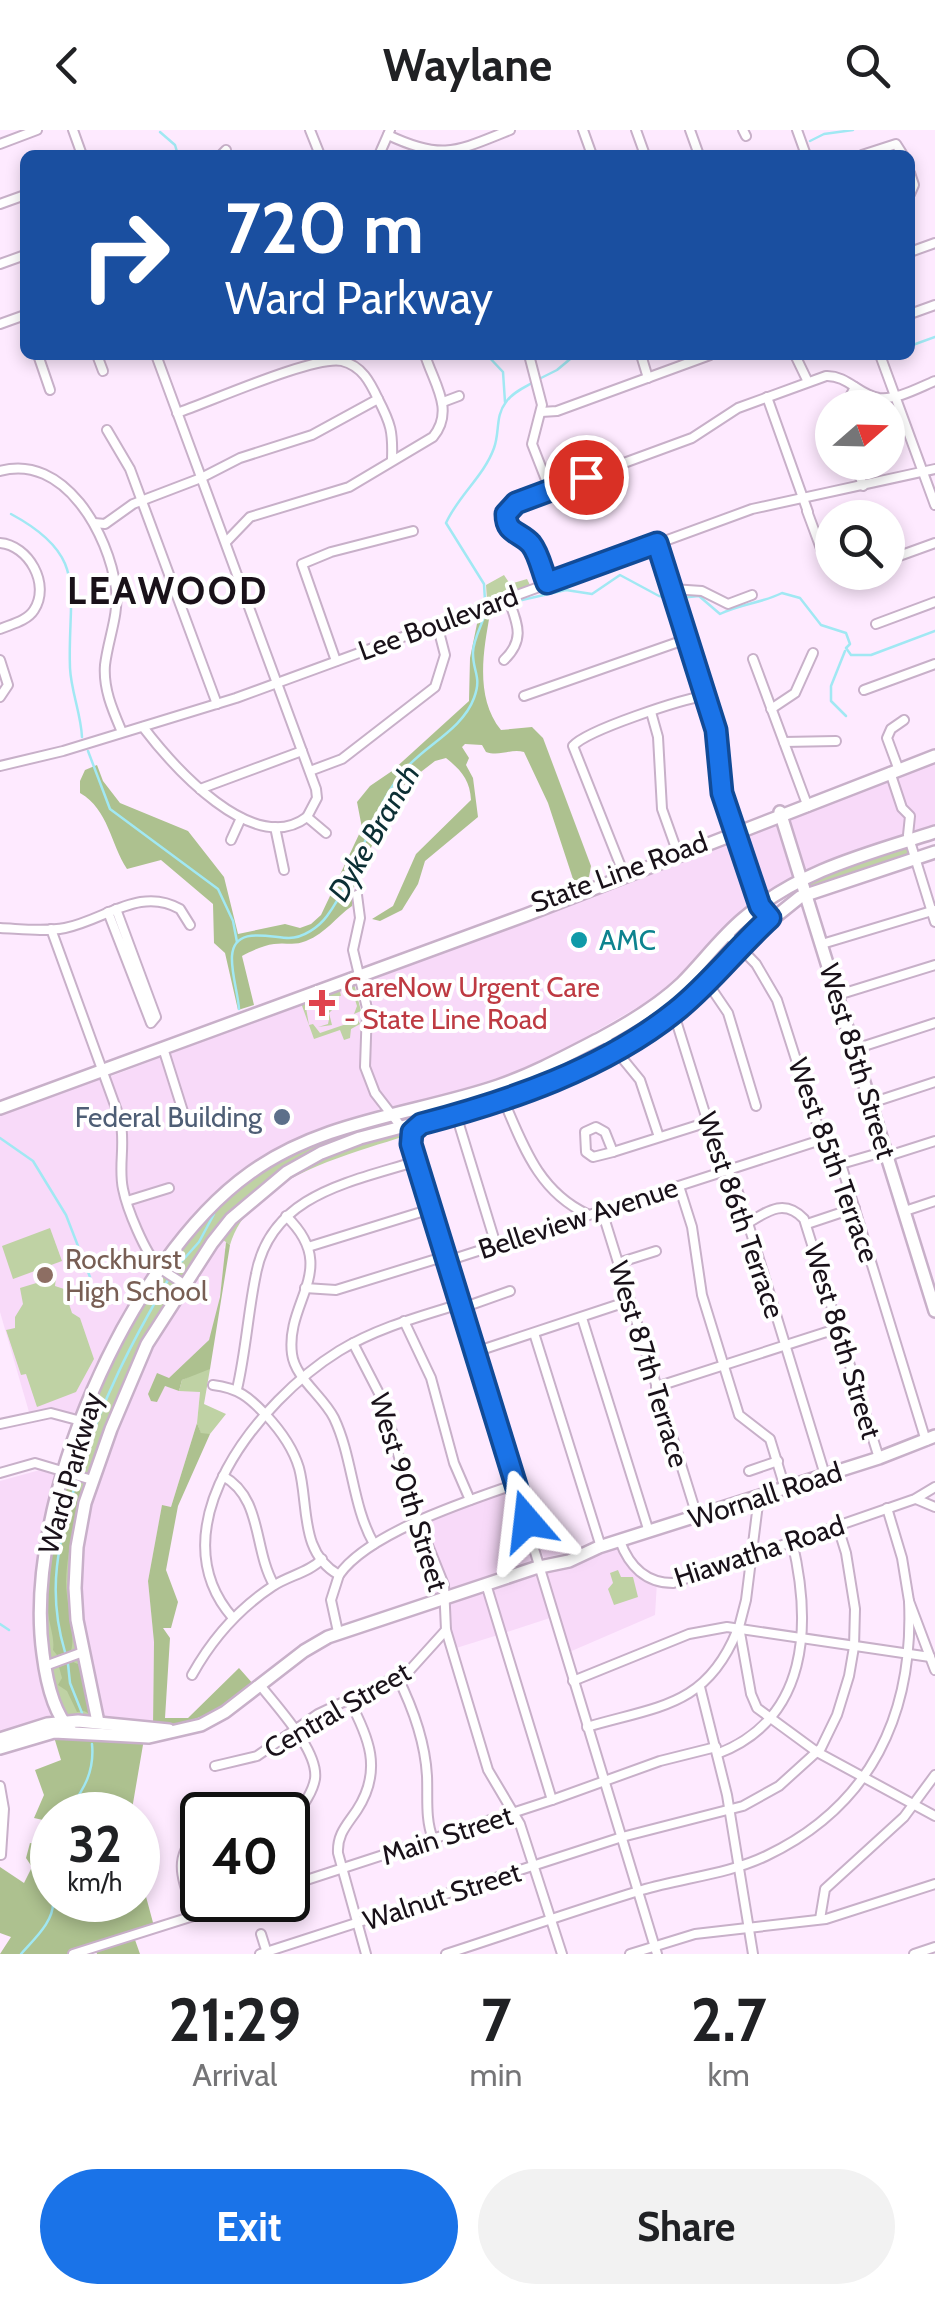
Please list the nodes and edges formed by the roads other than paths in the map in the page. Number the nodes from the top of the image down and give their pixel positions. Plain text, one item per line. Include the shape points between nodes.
1 (37, 130) edge
2 (510, 130) edge
3 (389, 132) edge
4 (0, 144) edge
5 (423, 150) edge
6 (446, 150) edge
7 (877, 150) edge
8 (900, 150) edge
9 (40, 360) edge
10 (99, 360) edge
11 (158, 360) edge
12 (427, 360) edge
13 (530, 360) edge
14 (643, 360) edge
15 (697, 360) edge
16 (797, 360) edge
17 (882, 360) edge
18 (103, 370) dead end
19 (648, 378) junction
20 (935, 381) edge
21 (808, 382) junction
22 (855, 387) junction
23 (50, 390) dead end
24 (853, 390) edge
25 (861, 390) edge
26 (892, 390) edge
27 (905, 392) edge
28 (458, 396) dead end
29 (767, 397) junction
30 (378, 398) junction
31 (443, 402) junction
32 (541, 412) junction
33 (177, 413) junction
34 (905, 426) edge
35 (108, 430) dead end
36 (392, 459) junction
37 (935, 469) edge
38 (0, 470) edge
39 (922, 473) junction
40 (202, 478) junction
41 (860, 480) edge
42 (861, 486) junction
43 (550, 490) junction
44 (803, 498) junction
45 (142, 500) junction
46 (935, 505) edge
47 (94, 523) junction
48 (105, 524) junction
49 (413, 531) dead end
50 (815, 531) edge
51 (100, 536) junction
52 (224, 540) junction
53 (935, 542) edge
54 (0, 543) edge
55 (657, 543) junction
56 (905, 553) edge
57 (547, 583) junction
58 (672, 588) junction
59 (752, 594) dead end
60 (508, 598) junction
61 (935, 602) edge
62 (438, 624) junction
63 (876, 624) dead end
64 (0, 629) edge
65 (688, 639) junction
66 (813, 653) dead end
67 (0, 660) edge
68 (504, 660) dead end
69 (753, 660) dead end
70 (336, 661) junction
71 (933, 665) edge
72 (935, 678) edge
73 (276, 683) junction
74 (864, 690) dead end
75 (2, 695) edge
76 (524, 696) dead end
77 (705, 696) junction
78 (217, 704) junction
79 (771, 708) junction
80 (651, 712) junction
81 (904, 720) dead end
82 (143, 727) junction
83 (122, 732) junction
84 (836, 741) dead end
85 (784, 742) junction
86 (302, 751) junction
87 (935, 753) edge
88 (0, 766) edge
89 (892, 769) junction
90 (310, 772) junction
91 (200, 789) junction
92 (807, 804) junction
93 (781, 815) junction
94 (307, 817) junction
95 (241, 818) junction
96 (275, 826) junction
97 (326, 832) dead end
98 (935, 832) edge
99 (736, 833) junction
100 (231, 840) dead end
101 (910, 840) junction
102 (677, 851) junction
103 (935, 852) edge
104 (916, 858) junction
105 (284, 870) dead end
106 (624, 874) junction
107 (802, 878) junction
108 (806, 894) junction
109 (357, 895) dead end
110 (760, 906) junction
111 (933, 910) edge
112 (112, 911) junction
113 (770, 918) junction
114 (935, 922) edge
115 (190, 926) dead end
116 (0, 928) edge
117 (51, 929) junction
118 (727, 934) junction
119 (822, 944) junction
120 (739, 946) junction
121 (935, 965) edge
122 (358, 974) junction
123 (707, 982) junction
124 (668, 995) junction
125 (838, 995) junction
126 (674, 1013) junction
127 (935, 1023) edge
128 (607, 1034) junction
129 (163, 1048) junction
130 (854, 1049) junction
131 (616, 1050) junction
132 (102, 1070) junction
133 (935, 1082) edge
134 (496, 1086) junction
135 (380, 1098) junction
136 (450, 1099) junction
137 (504, 1100) junction
138 (872, 1103) junction
139 (756, 1106) dead end
140 (0, 1108) edge
141 (411, 1110) junction
142 (391, 1114) junction
143 (456, 1115) junction
144 (186, 1120) dead end
145 (370, 1120) junction
146 (708, 1122) junction
147 (421, 1124) junction
148 (403, 1129) junction
149 (360, 1138) junction
150 (659, 1138) junction
151 (824, 1139) junction
152 (935, 1141) edge
153 (411, 1144) junction
154 (614, 1152) junction
155 (887, 1153) junction
156 (417, 1162) junction
157 (841, 1164) junction
158 (729, 1170) junction
159 (680, 1186) junction
160 (170, 1188) dead end
161 (127, 1201) junction
162 (935, 1201) edge
163 (855, 1208) junction
164 (431, 1209) junction
165 (602, 1211) junction
166 (904, 1211) junction
167 (588, 1214) junction
168 (286, 1216) junction
169 (748, 1223) junction
170 (807, 1224) junction
171 (496, 1245) junction
172 (308, 1247) junction
173 (656, 1250) dead end
174 (446, 1258) junction
175 (618, 1263) junction
176 (161, 1269) junction
177 (186, 1285) junction
178 (306, 1288) junction
179 (510, 1291) dead end
180 (629, 1302) junction
181 (461, 1306) junction
182 (935, 1311) edge
183 (582, 1318) junction
184 (404, 1321) junction
185 (839, 1328) junction
186 (534, 1333) junction
187 (353, 1343) junction
188 (785, 1344) junction
189 (475, 1352) junction
190 (722, 1364) junction
191 (304, 1376) junction
192 (213, 1385) dead end
193 (656, 1387) junction
194 (237, 1389) junction
195 (264, 1414) junction
196 (81, 1421) junction
197 (0, 1422) edge
198 (931, 1439) edge
199 (879, 1458) junction
200 (778, 1461) junction
201 (749, 1471) dead end
202 (65, 1472) junction
203 (0, 1473) edge
204 (825, 1475) junction
205 (223, 1476) junction
206 (92, 1480) junction
207 (516, 1484) junction
208 (785, 1488) junction
209 (935, 1488) edge
210 (759, 1496) junction
211 (915, 1499) junction
212 (470, 1500) junction
213 (935, 1507) edge
214 (887, 1508) junction
215 (697, 1516) junction
216 (419, 1522) junction
217 (837, 1524) junction
218 (648, 1532) junction
219 (792, 1541) junction
220 (620, 1542) junction
221 (374, 1544) junction
222 (600, 1547) junction
223 (752, 1556) junction
224 (322, 1559) junction
225 (544, 1565) junction
226 (314, 1567) junction
227 (335, 1572) junction
228 (486, 1584) junction
229 (274, 1585) junction
230 (445, 1598) junction
231 (910, 1601) junction
232 (232, 1618) junction
233 (739, 1627) junction
234 (446, 1630) junction
235 (338, 1632) junction
236 (801, 1638) junction
237 (854, 1647) junction
238 (83, 1652) junction
239 (728, 1653) junction
240 (742, 1654) junction
241 (908, 1655) junction
242 (930, 1657) junction
243 (44, 1666) junction
244 (935, 1670) edge
245 (192, 1675) dead end
246 (396, 1676) junction
247 (574, 1681) junction
248 (260, 1686) junction
249 (700, 1688) junction
250 (348, 1698) junction
251 (55, 1702) junction
252 (771, 1720) junction
253 (98, 1722) junction
254 (47, 1724) junction
255 (67, 1726) junction
256 (587, 1726) junction
257 (294, 1728) junction
258 (84, 1731) junction
259 (173, 1732) junction
260 (0, 1740) edge
261 (0, 1748) edge
262 (717, 1750) junction
263 (816, 1752) junction
264 (215, 1766) dead end
265 (935, 1775) edge
266 (865, 1778) junction
267 (605, 1782) junction
268 (0, 1786) edge
269 (309, 1792) edge
270 (552, 1800) junction
271 (915, 1805) junction
272 (729, 1810) junction
273 (515, 1812) junction
274 (935, 1816) edge
275 (622, 1837) junction
276 (433, 1840) junction
277 (1, 1855) edge
278 (738, 1865) junction
279 (534, 1866) junction
280 (340, 1869) junction
281 (310, 1878) edge
282 (935, 1884) edge
283 (638, 1891) junction
284 (820, 1919) junction
285 (180, 1920) edge
286 (551, 1921) junction
287 (358, 1923) junction
288 (747, 1926) junction
289 (261, 1934) dead end
290 (935, 1947) edge
291 (656, 1950) edge
292 (265, 1953) edge
293 (73, 1954) edge
294 (366, 1954) edge
295 (446, 1954) edge
296 (562, 1954) edge
297 (630, 1954) edge
298 (753, 1954) edge
299 (914, 1954) edge

1 - 4 street
2 - 6 street
3 - 5 street
7 - 8 street via 896,144
9 - 23 street
10 - 18 street
11 - 33 street
12 - 31 street
13 - 32 street
14 - 19 street
15 - 19 street
16 - 21 street
17 - 26 street
19 - 32 street
20 - 27 street
21 - 22 street via 832,375
21 - 29 street
22 - 24 street
22 - 25 street
28 - 31 street
29 - 43 street via 692,438
29 - 44 street
30 - 33 street via 366,377 334,360
30 - 36 street via 392,428
30 - 40 street via 312,436 248,455
31 - 36 street via 443,421 433,436
32 - 43 street via 532,444
33 - 40 street
34 - 39 street
35 - 45 street
36 - 52 street via 349,487 255,515
37 - 39 street, Lee Boulevard
38 - 47 street via 26,466 47,474
39 - 42 street, Lee Boulevard
39 - 46 street
40 - 45 street
40 - 52 street
41 - 42 street
42 - 44 street, Lee Boulevard
43 - 57 street via 516,503 505,519 532,546
44 - 50 street
44 - 55 street, Lee Boulevard
45 - 48 street
45 - 78 street
47 - 48 street
47 - 51 street
48 - 51 street
49 - 70 street via 302,564
51 - 83 street via 116,592 106,688
52 - 73 street
53 - 56 street
54 - 64 street via 25,553 40,591 29,616
55 - 57 street, Lee Boulevard
55 - 58 street
57 - 60 street, Lee Boulevard
58 - 59 street via 702,591 728,604
58 - 65 street
60 - 62 street, Lee Boulevard
60 - 68 street via 520,634
61 - 63 street
62 - 70 street, Lee Boulevard
62 - 90 street via 445,655 435,687 342,759
65 - 76 street
65 - 77 street
66 - 79 street via 795,693
67 - 75 street via 8,680
69 - 79 street
70 - 73 street, Lee Boulevard
71 - 72 street
71 - 74 street
73 - 78 street, Lee Boulevard
73 - 86 street
77 - 80 street
77 - 99 street
78 - 82 street, Lee Boulevard
79 - 85 street
80 - 102 street via 662,809
80 - 106 street via 574,746
81 - 89 street via 888,738
82 - 83 street, Lee Boulevard
82 - 91 street
83 - 88 street, Lee Boulevard
84 - 85 street
85 - 92 street
86 - 90 street
86 - 91 street
87 - 89 main road, State Line Road
89 - 92 main road, State Line Road
89 - 101 street via 910,816
90 - 94 street via 317,798
91 - 95 street
92 - 93 main road, State Line Road
93 - 99 main road, State Line Road
93 - 107 main road, West 85th Street
94 - 96 street
94 - 97 street
95 - 96 street
95 - 100 street
96 - 105 street
98 - 101 main road, Ward Parkway
99 - 102 main road, State Line Road
99 - 106 main road, State Line Road
99 - 110 street
101 - 104 street
101 - 107 main road, Ward Parkway
102 - 106 main road, State Line Road
103 - 104 main road, Ward Parkway
104 - 108 main road, Ward Parkway
104 - 111 street
106 - 122 main road, State Line Road
107 - 108 main road, West 85th Street
107 - 110 main road, Ward Parkway
108 - 113 main road, Ward Parkway
108 - 119 main road, West 85th Street
109 - 122 street
110 - 113 street
110 - 118 main road, Ward Parkway
111 - 114 street
111 - 119 street
112 - 112 street via 156,1016 152,1023
112 - 115 street via 142,900 163,901 180,909
112 - 117 street
113 - 120 main road, Ward Parkway
116 - 117 street
117 - 132 street
118 - 120 street, West 85th Terrace
118 - 124 main road, Ward Parkway
119 - 125 main road, West 85th Street
120 - 123 main road, Ward Parkway
120 - 151 street, West 85th Terrace via 777,1000
121 - 125 street
122 - 129 main road, State Line Road
122 - 135 street via 366,1008 365,1067
123 - 126 main road, Ward Parkway
123 - 139 street via 728,1013
124 - 126 street, West 86th Terrace
124 - 128 main road, Ward Parkway
125 - 130 main road, West 85th Street
126 - 131 main road, Ward Parkway
126 - 146 street, West 86th Terrace
127 - 130 street
128 - 131 street
128 - 134 main road, Ward Parkway
129 - 132 main road, State Line Road
129 - 144 street
130 - 138 main road, West 85th Street
131 - 137 main road, Ward Parkway
131 - 150 street via 640,1080
132 - 140 main road, State Line Road
132 - 161 street via 123,1132
133 - 138 street
134 - 136 main road, Ward Parkway
134 - 137 street
135 - 142 street
135 - 145 street via 379,1114
136 - 141 main road, Ward Parkway
136 - 143 street
137 - 143 main road, Ward Parkway
137 - 167 street via 540,1176
138 - 155 main road, West 85th Street
141 - 142 main road, Ward Parkway
141 - 148 main road via 401,1119
142 - 145 main road, Ward Parkway
142 - 148 street
142 - 149 main road via 391,1125
143 - 147 main road, Ward Parkway
143 - 171 street
145 - 176 main road, Ward Parkway via 252,1171 206,1212
146 - 150 street
146 - 158 street, West 86th Terrace
147 - 148 main road, Ward Parkway
147 - 153 street
148 - 149 main road, Ward Parkway
148 - 153 street
149 - 177 main road, Ward Parkway via 304,1163 254,1197 212,1243
150 - 154 street
151 - 157 street, West 85th Terrace
151 - 158 street, Belleview Avenue
152 - 155 street
153 - 156 street
154 - 154 street via 588,1156 586,1132 602,1129
155 - 157 street
155 - 166 main road, West 85th Street
156 - 164 street
156 - 168 street via 332,1187
157 - 163 street, West 85th Terrace
158 - 159 street, Belleview Avenue
158 - 169 street, West 86th Terrace
159 - 165 street, Belleview Avenue
159 - 190 street
160 - 161 street
161 - 176 street
162 - 166 street
163 - 170 street
163 - 198 street, West 85th Terrace
164 - 172 street
164 - 174 street
165 - 167 street, Belleview Avenue
165 - 175 street, West 87th Terrace
166 - 182 main road, West 85th Street
167 - 171 street, Belleview Avenue
168 - 172 street
168 - 194 street via 259,1259
169 - 170 street via 785,1206
169 - 188 street, West 86th Terrace
170 - 185 street, West 86th Street
171 - 174 street, Belleview Avenue
172 - 178 street
173 - 175 street
174 - 178 street, Belleview Avenue via 336,1290
174 - 181 street
175 - 180 street, West 87th Terrace
176 - 177 street
176 - 196 main road, Ward Parkway via 123,1327
177 - 206 main road, Ward Parkway via 142,1356
178 - 191 street via 292,1348
179 - 181 street
180 - 183 street
180 - 193 street, West 87th Terrace
181 - 184 street
181 - 189 street
183 - 186 street
183 - 218 street
184 - 187 street
184 - 212 street via 431,1378
185 - 188 street
185 - 199 street, West 86th Street
186 - 189 street
186 - 222 street
187 - 191 street
187 - 216 street, West 90th Street via 384,1402
188 - 190 street
188 - 204 street, West 86th Terrace
189 - 207 street
190 - 193 street
190 - 200 street via 739,1415 770,1439
191 - 195 street
191 - 221 street via 338,1430
192 - 194 street
193 - 215 street, West 87th Terrace
194 - 195 street
195 - 205 street
195 - 224 street via 297,1463 309,1534
196 - 197 street via 42,1414
196 - 202 main road, Ward Parkway
198 - 199 main road, Wornall Road
199 - 204 main road, Wornall Road
200 - 201 street
200 - 208 street
202 - 203 street via 32,1464
202 - 206 street
202 - 243 main road, Ward Parkway via 44,1547
204 - 208 main road, Wornall Road
205 - 229 street via 248,1502
205 - 232 street via 206,1554 214,1589
206 - 238 main road, Ward Parkway via 76,1559
207 - 212 street
207 - 225 street
208 - 210 main road, Wornall Road
209 - 211 street, Hiawatha Road
210 - 215 main road, Wornall Road
210 - 223 street
211 - 213 street
211 - 214 street, Hiawatha Road
212 - 216 street
214 - 217 street, Hiawatha Road
214 - 231 street
215 - 218 main road, Wornall Road
216 - 221 street
216 - 230 street, West 90th Street
217 - 219 street, Hiawatha Road
217 - 237 street via 852,1586
218 - 220 main road, Wornall Road
219 - 223 street, Hiawatha Road
219 - 236 street
220 - 222 main road, Wornall Road
220 - 223 street, Hiawatha Road via 639,1572 664,1583
221 - 227 street
222 - 225 main road, Wornall Road
223 - 233 street
224 - 226 street
224 - 227 street
225 - 228 main road, Wornall Road
225 - 247 street
226 - 227 street
226 - 229 street
227 - 235 street via 331,1600
228 - 230 main road, Wornall Road
228 - 270 street
229 - 232 street
230 - 234 street, West 90th Street
230 - 235 main road, Wornall Road
231 - 241 street
231 - 242 street
232 - 245 street
233 - 236 street
233 - 239 street
233 - 240 street
233 - 247 street via 690,1634
234 - 246 street, Central Street via 420,1662
234 - 273 street, West 90th Street via 488,1770
235 - 248 main road, Wornall Road
236 - 237 street
236 - 252 street via 784,1702
237 - 241 street
237 - 263 street via 837,1715
238 - 243 street
238 - 253 main road, Ward Parkway
239 - 240 street
239 - 249 street
240 - 252 street via 750,1694
241 - 242 street
241 - 266 street via 895,1715
242 - 244 street
243 - 251 main road, Ward Parkway
246 - 250 street, Central Street
246 - 276 street via 422,1741
247 - 256 street
248 - 257 street
248 - 259 main road, Wornall Road via 211,1720
249 - 256 street
249 - 262 street
250 - 257 street, Central Street
250 - 280 street via 370,1744 373,1769 367,1794 338,1838
251 - 254 main road
251 - 255 main road, Ward Parkway
252 - 262 street, Main Street via 752,1737
252 - 263 street
253 - 255 main road, Wornall Road
253 - 258 main road
253 - 259 main road, Wornall Road
254 - 255 main road, Wornall Road
254 - 260 main road, Wornall Road
255 - 258 main road, Wornall Road
255 - 261 main road, Wornall Road
256 - 267 street
257 - 264 street, Central Street via 256,1756
257 - 269 street via 315,1771
258 - 259 main road, Wornall Road via 149,1737
262 - 267 street, Main Street via 660,1761
262 - 272 street
263 - 266 street
263 - 272 street, Walnut Street via 779,1786
265 - 271 street
266 - 271 street
266 - 278 street via 818,1825
267 - 270 street, Main Street
267 - 275 street
268 - 277 street
270 - 273 street, Main Street
271 - 274 street
271 - 284 street via 826,1889
272 - 275 street, Walnut Street
272 - 278 street
273 - 276 street, Main Street
273 - 279 street, West 90th Street
275 - 279 street, Walnut Street
275 - 283 street
276 - 280 street, Main Street
278 - 283 street
278 - 288 street
279 - 286 street, West 90th Street
279 - 287 street, Walnut Street
280 - 281 street, Main Street
280 - 287 street
282 - 284 street
283 - 286 street
283 - 291 street
284 - 288 street
285 - 293 street
286 - 295 street
286 - 296 street, West 90th Street
287 - 292 street, Walnut Street
287 - 294 street
288 - 291 street via 695,1934
288 - 298 street
289 - 292 street
290 - 299 street
291 - 297 street

